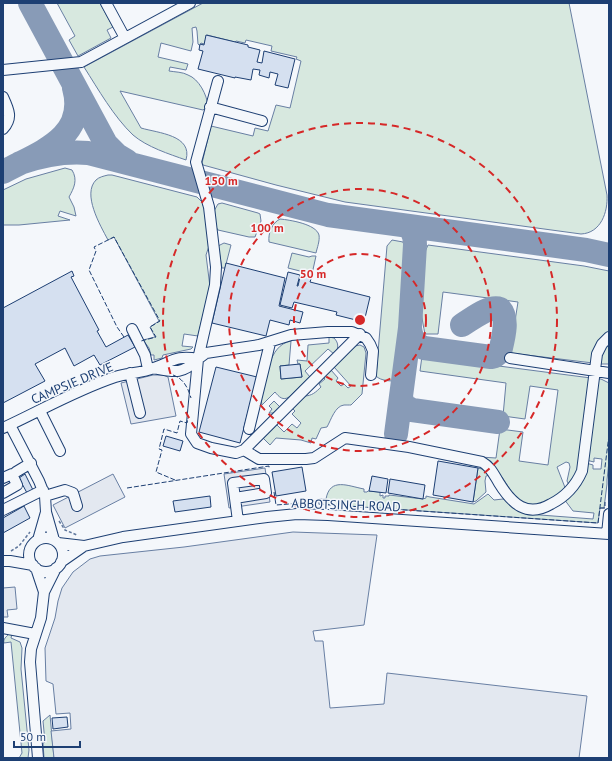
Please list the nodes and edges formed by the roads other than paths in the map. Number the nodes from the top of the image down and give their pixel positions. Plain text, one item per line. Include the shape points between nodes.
1 (106, 3) edge
2 (183, 4) edge
3 (126, 38) junction
4 (3, 70) edge
5 (218, 80) dead end
6 (3, 97) edge
7 (210, 107) junction
8 (262, 121) dead end
9 (3, 129) edge
10 (132, 329) dead end
11 (360, 334) junction
12 (609, 337) edge
13 (270, 343) junction
14 (510, 358) dead end
15 (198, 359) junction
16 (151, 369) junction
17 (595, 371) junction
18 (130, 373) junction
19 (609, 373) edge
20 (371, 375) dead end
21 (40, 411) junction
22 (140, 413) dead end
23 (7, 427) edge
24 (249, 429) dead end
25 (244, 450) junction
26 (60, 451) dead end
27 (31, 463) junction
28 (16, 472) dead end
29 (3, 478) edge
30 (65, 490) dead end
31 (3, 493) edge
32 (44, 493) junction
33 (235, 498) dead end
34 (3, 510) edge
35 (46, 512) junction
36 (609, 514) edge
37 (238, 521) junction
38 (608, 534) edge
39 (38, 540) junction
40 (56, 541) junction
41 (84, 546) junction
42 (30, 550) junction
43 (6, 561) edge
44 (58, 565) junction
45 (34, 567) junction
46 (44, 592) junction
47 (3, 628) edge
48 (35, 634) junction
49 (38, 758) edge

1 - 3 street
2 - 3 street
3 - 4 street via 81,62
5 - 7 street
6 - 9 street via 10,113 8,123
7 - 8 street
7 - 15 street via 196,162 209,207 216,267 215,286
10 - 16 street
11 - 13 street via 328,332 291,335
11 - 20 street via 366,338 373,351
11 - 25 street
12 - 17 street via 599,348
13 - 15 street via 206,353
13 - 24 street
14 - 17 street
15 - 16 street, CAMPSIE DRIVE via 182,357
15 - 25 street via 191,434 197,443 211,448 236,453
16 - 18 street, CAMPSIE DRIVE
17 - 19 street
17 - 25 street via 582,471 569,490 553,504 542,509 532,511 520,507 509,498 488,466 482,462 409,447 345,438 314,458 306,459 258,458
18 - 21 street, CAMPSIE DRIVE via 91,387
18 - 22 street
21 - 23 street, CAMPSIE DRIVE
21 - 26 street
23 - 27 street
27 - 28 street
27 - 32 street
29 - 31 street via 12,474 18,485
30 - 32 street
32 - 34 street
32 - 35 street
33 - 37 street
35 - 39 street
35 - 40 street
36 - 38 street
37 - 38 street, ABBOTSINCH ROAD via 297,514 328,515
37 - 41 street, ABBOTSINCH ROAD via 123,536
39 - 40 street via 46,538
39 - 42 street
40 - 41 street, ABBOTSINCH ROAD
40 - 44 street via 63,552
41 - 44 street, ABBOTSINCH ROAD
42 - 43 street
42 - 45 street via 29,558
43 - 45 street
44 - 45 street via 48,571
44 - 46 street
45 - 46 street
46 - 48 street
47 - 48 street
48 - 49 street via 30,662

